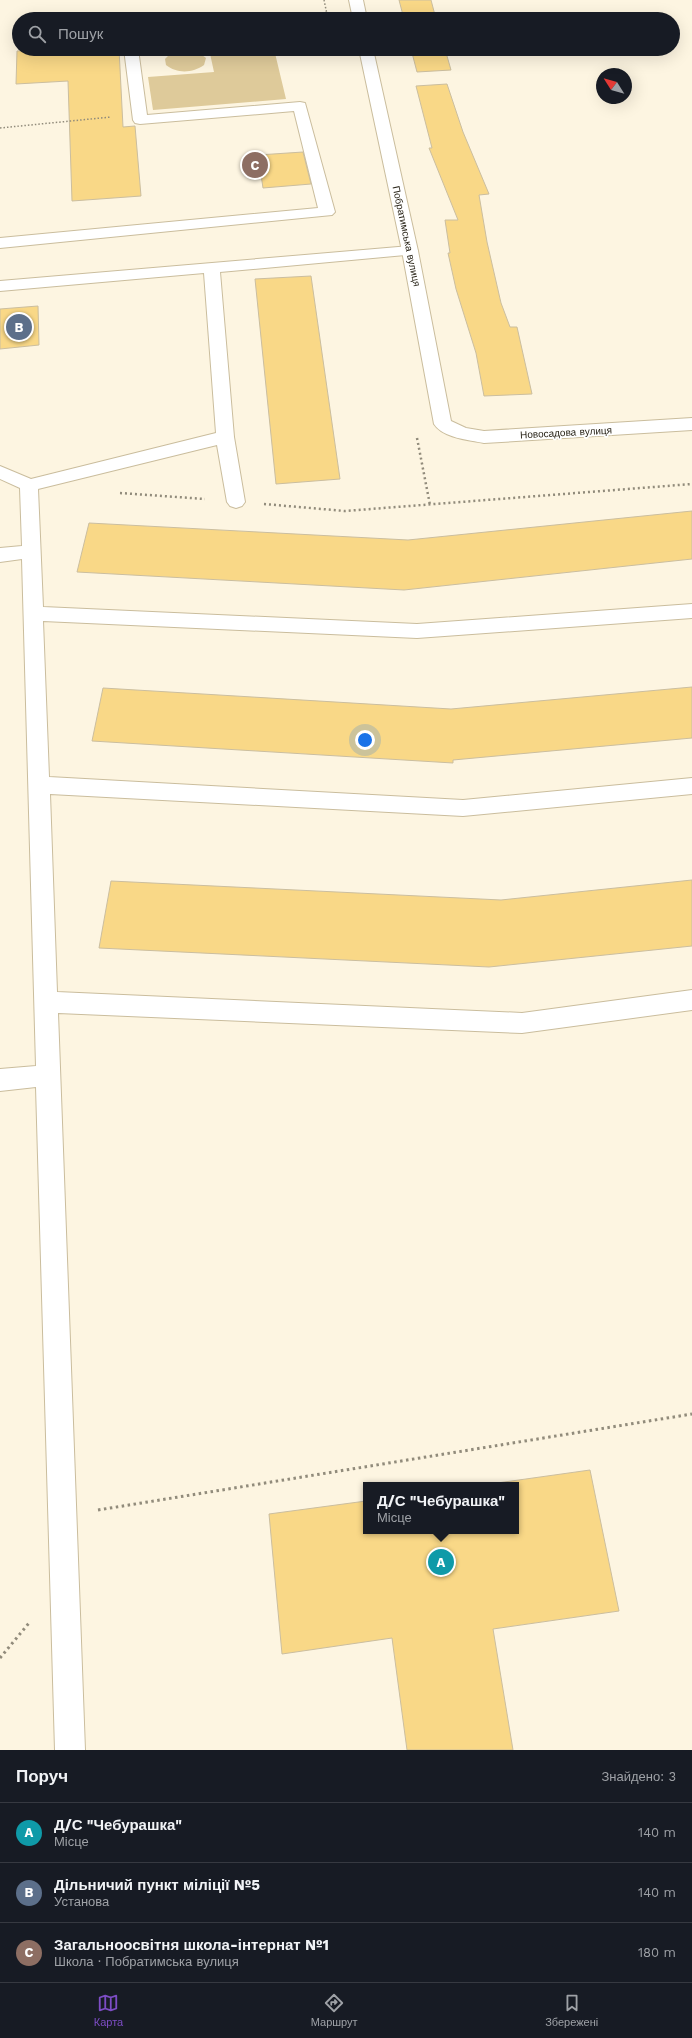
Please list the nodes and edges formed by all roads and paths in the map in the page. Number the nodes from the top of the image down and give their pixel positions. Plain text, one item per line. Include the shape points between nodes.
1 (324, 0) edge
2 (356, 0) edge
3 (327, 12) edge
4 (359, 12) edge
5 (133, 56) edge
6 (368, 56) edge
7 (140, 114) junction
8 (0, 128) edge
9 (0, 243) edge
10 (410, 251) junction
11 (212, 268) junction
12 (0, 286) edge
13 (443, 424) joint
14 (692, 424) edge
15 (225, 437) junction
16 (0, 472) edge
17 (692, 484) edge
18 (28, 485) junction
19 (113, 492) dead end
20 (236, 502) junction
21 (30, 552) junction
22 (0, 555) edge
23 (692, 611) edge
24 (33, 614) junction
25 (38, 785) junction
26 (692, 786) edge
27 (692, 1000) edge
28 (46, 1002) junction
29 (48, 1075) junction
30 (0, 1080) edge
31 (692, 1414) edge
32 (62, 1516) junction
33 (70, 1750) edge

1 - 3 path
2 - 4 street
5 - 7 street
6 - 10 street, Побратимська вулиця
7 - 8 path
7 - 9 street via 140,120 300,106 327,212
10 - 11 street
10 - 13 street, Побратимська вулиця
11 - 12 street
11 - 15 street
13 - 14 street, Новосадова вулиця via 462,433 484,437
15 - 18 street
15 - 20 street
16 - 18 street
17 - 20 path via 345,511
18 - 21 street
19 - 20 path
21 - 22 street
21 - 24 street
23 - 24 street via 417,631
24 - 25 street
25 - 26 street via 463,808
25 - 28 street
27 - 28 street via 522,1023
28 - 29 street
29 - 30 street
29 - 32 street
31 - 32 path
32 - 33 street

